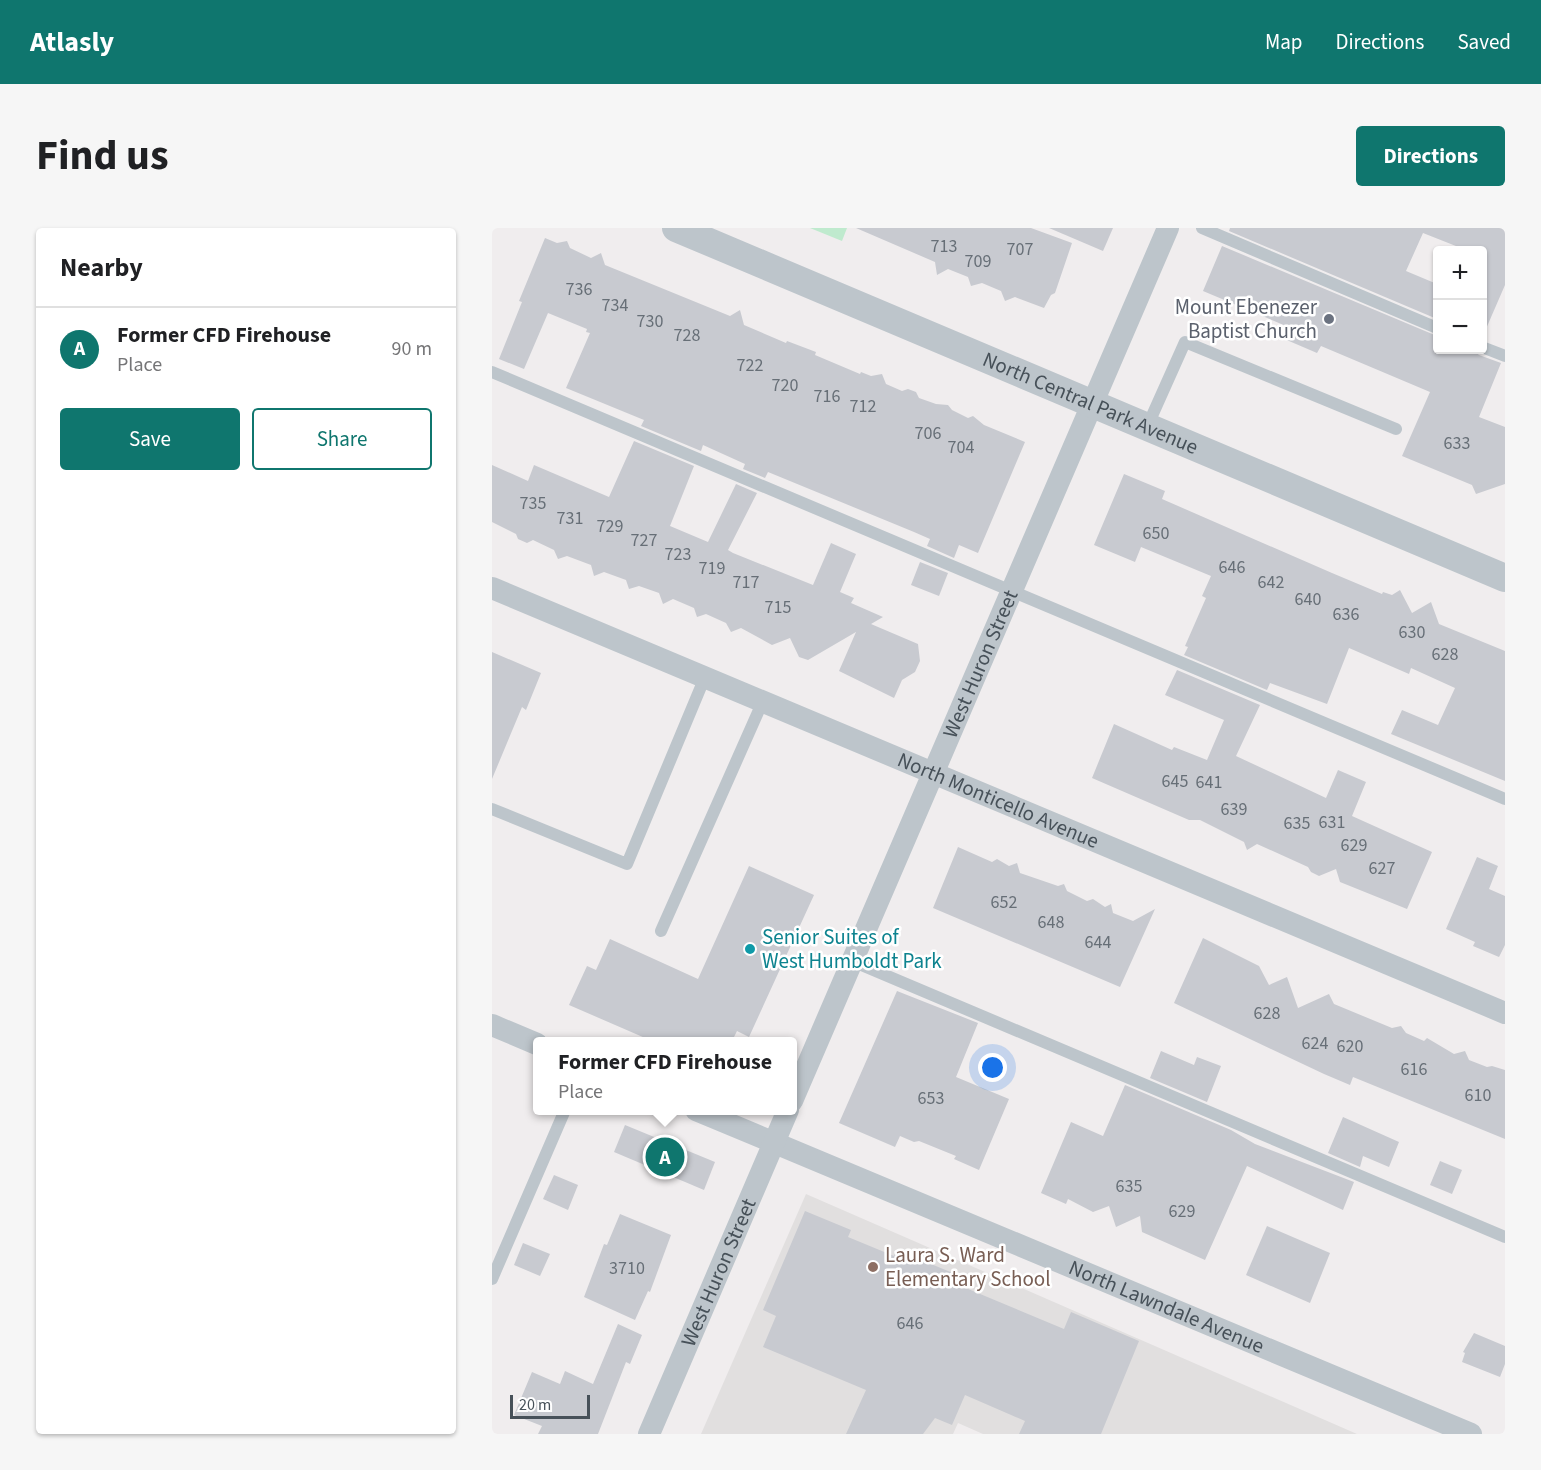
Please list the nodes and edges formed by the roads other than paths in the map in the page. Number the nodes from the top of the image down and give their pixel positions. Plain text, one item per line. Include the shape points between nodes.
1 (676, 228) edge
2 (1168, 228) edge
3 (1202, 228) edge
4 (1433, 326) edge
5 (1487, 349) edge
6 (1505, 356) edge
7 (492, 372) edge
8 (1092, 404) junction
9 (1148, 427) junction
10 (1396, 429) dead end
11 (1505, 579) edge
12 (492, 588) edge
13 (1012, 591) junction
14 (705, 677) junction
15 (763, 701) junction
16 (934, 773) junction
17 (1505, 799) edge
18 (492, 809) edge
19 (661, 930) dead end
20 (852, 961) junction
21 (1505, 1013) edge
22 (492, 1025) edge
23 (533, 1042) edge
24 (797, 1089) edge
25 (563, 1115) edge
26 (708, 1115) edge
27 (787, 1115) edge
28 (774, 1143) junction
29 (1505, 1237) edge
30 (492, 1245) edge
31 (505, 1250) junction
32 (492, 1280) edge
33 (649, 1434) edge
34 (1471, 1434) edge

1 - 8 street, North Central Park Avenue
2 - 8 street, West Huron Street
3 - 4 lane
5 - 6 lane
7 - 13 lane
8 - 9 street, North Central Park Avenue
8 - 13 street, West Huron Street
9 - 10 lane via 1185,342
9 - 11 street, North Central Park Avenue
12 - 14 street, North Monticello Avenue
13 - 16 street, West Huron Street
13 - 17 lane
14 - 15 street, North Monticello Avenue
14 - 18 lane via 627,864
15 - 16 street, North Monticello Avenue
15 - 19 lane
16 - 20 street, West Huron Street
16 - 21 street, North Monticello Avenue
20 - 24 street, West Huron Street
20 - 29 lane
22 - 23 street
25 - 31 lane
26 - 28 street, North Lawndale Avenue
27 - 28 street, West Huron Street
28 - 33 street, West Huron Street
28 - 34 street, North Lawndale Avenue
30 - 31 lane
31 - 32 lane

